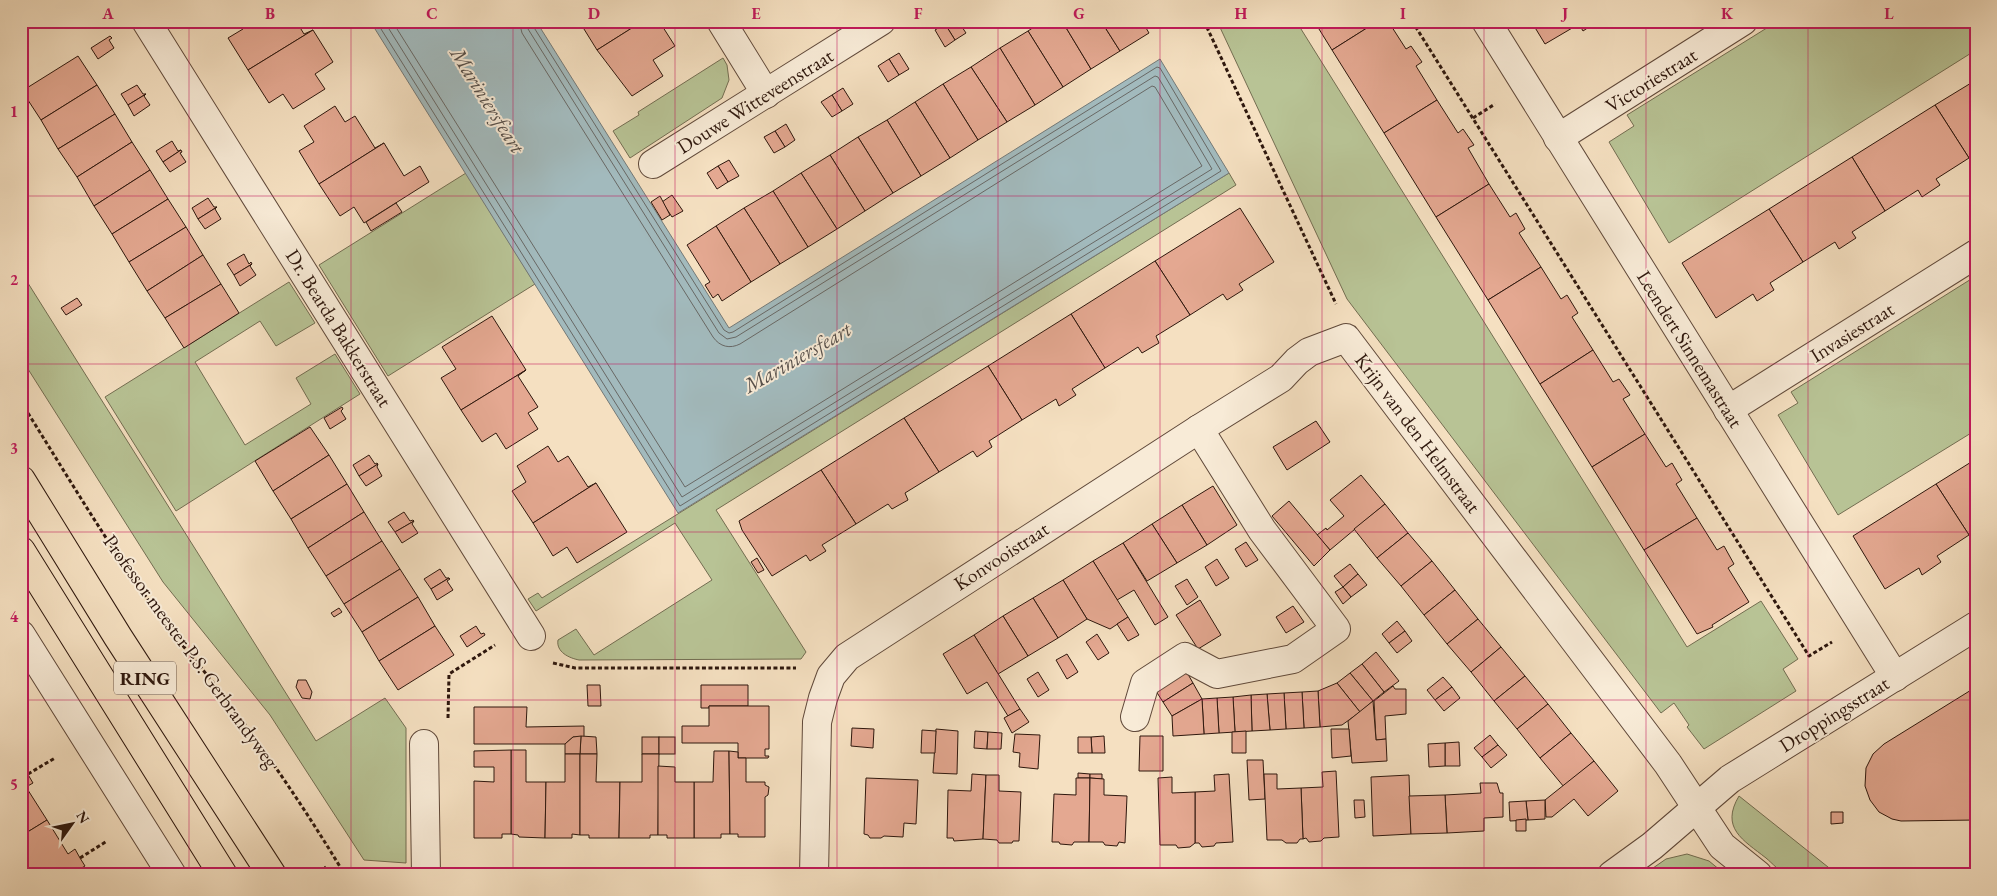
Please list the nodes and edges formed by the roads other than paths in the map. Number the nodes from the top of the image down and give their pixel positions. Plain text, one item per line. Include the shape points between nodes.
1 (146, 21) edge
2 (721, 21) edge
3 (881, 21) edge
4 (1486, 21) edge
5 (1743, 21) edge
6 (766, 94) junction
7 (1558, 138) junction
8 (653, 164) dead end
9 (1976, 254) edge
10 (1346, 338) joint
11 (1728, 410) junction
12 (1199, 429) junction
13 (21, 480) edge
14 (21, 551) edge
15 (1976, 626) edge
16 (528, 631) road end
17 (21, 635) edge
18 (1895, 676) junction
19 (1135, 717) dead end
20 (424, 744) road end
21 (1697, 808) junction
22 (172, 875) edge
23 (222, 875) edge
24 (272, 875) edge
25 (426, 875) edge
26 (814, 875) edge
27 (1612, 875) edge
28 (1758, 875) edge

1 - 16 street, Dr. Bearda Bakkerstraat
2 - 6 street
3 - 6 street, Douwe Witteveenstraat
4 - 7 street, Leendert Sinnemastraat
5 - 7 street, Victoriestraat
6 - 8 street, Douwe Witteveenstraat
7 - 11 street, Leendert Sinnemastraat
9 - 11 street, Invasiestraat
10 - 12 street, Konvooistraat via 1309,352 1281,378
10 - 21 street, Krijn van den Helmstraat via 1668,764
11 - 18 street, Leendert Sinnemastraat
12 - 19 street via 1262,530 1336,629 1293,659 1217,674 1186,657 1145,684
12 - 26 street, Konvooistraat via 847,657 831,676 817,722
13 - 24 main road, RING
14 - 23 main road, RING
15 - 18 street, Droppingsstraat
17 - 22 street
18 - 21 street, Droppingsstraat via 1730,779
20 - 25 street
21 - 27 street, Droppingsstraat
21 - 28 street, Krijn van den Helmstraat via 1722,846

